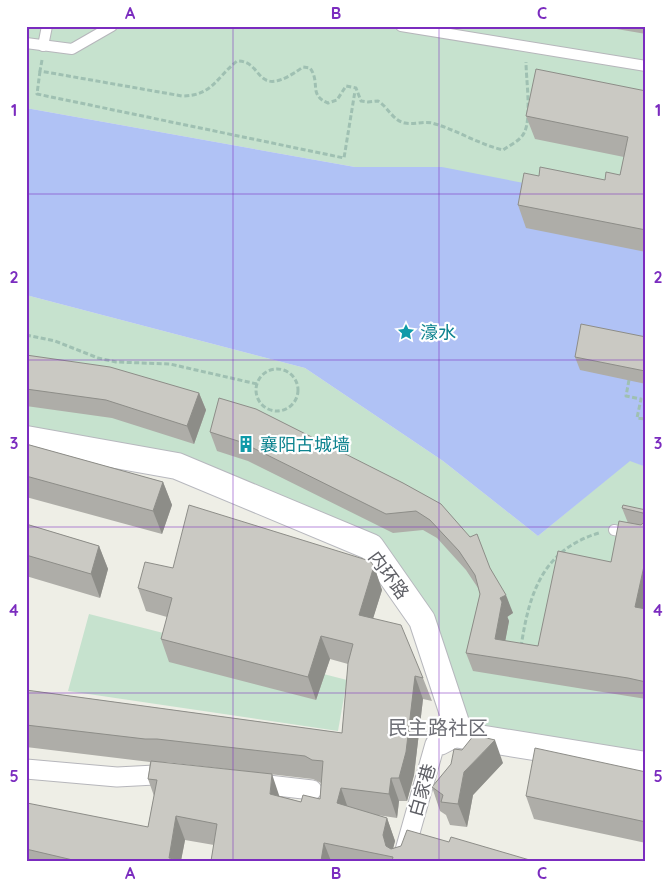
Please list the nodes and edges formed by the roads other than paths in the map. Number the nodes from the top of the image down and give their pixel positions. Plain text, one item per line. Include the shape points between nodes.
1 (47, 26) edge
2 (112, 26) edge
3 (401, 26) edge
4 (26, 43) edge
5 (44, 46) junction
6 (646, 66) edge
7 (26, 439) edge
8 (614, 530) road end
9 (646, 537) edge
10 (460, 735) junction
11 (646, 765) edge
12 (26, 768) edge
13 (194, 776) edge
14 (233, 781) edge
15 (312, 790) dead end
16 (402, 861) edge

1 - 5 lane
2 - 5 lane via 72,49
3 - 6 lane
4 - 5 lane
7 - 10 street, 内环路 via 177,466 371,547 422,620
8 - 9 lane
10 - 11 street
10 - 16 street, 白家巷 via 441,745 436,744
12 - 13 street via 117,777 164,773
14 - 15 street

